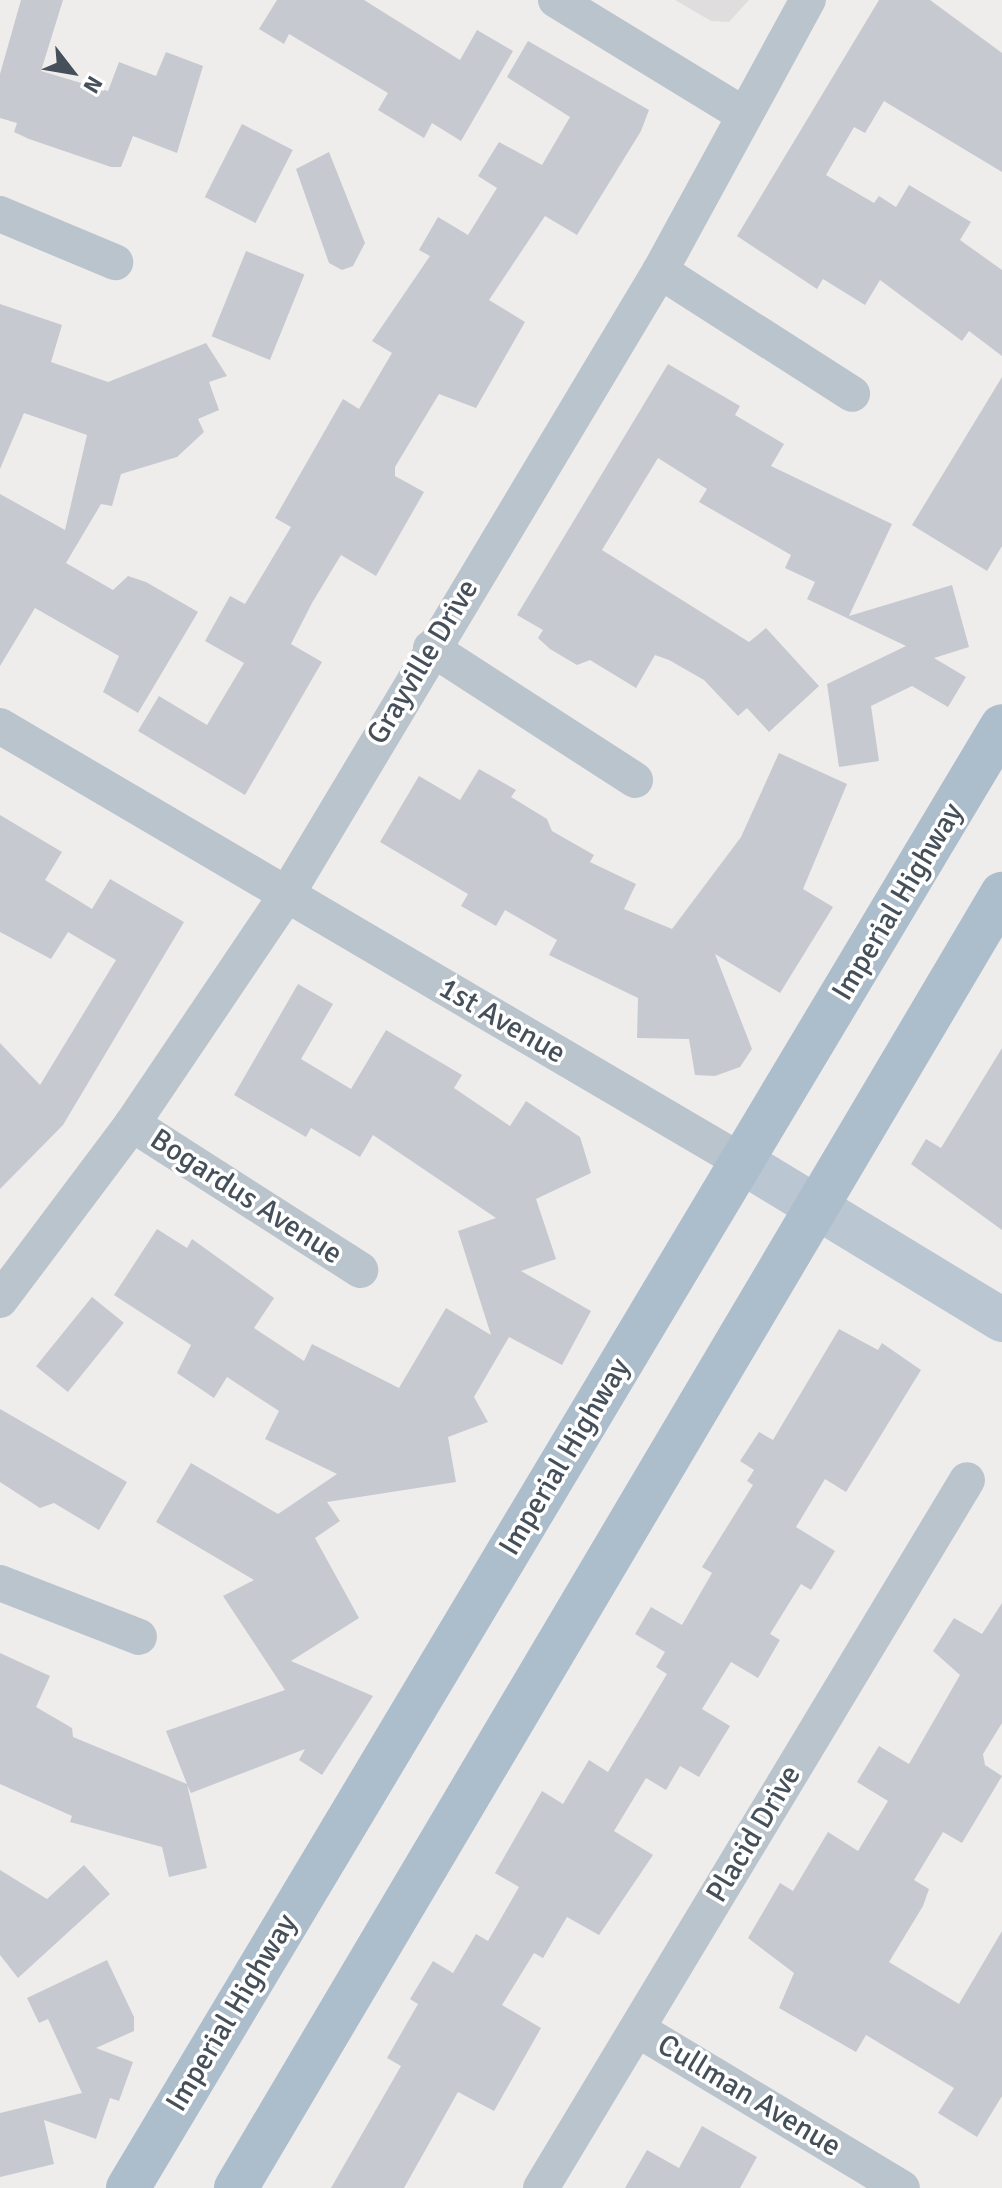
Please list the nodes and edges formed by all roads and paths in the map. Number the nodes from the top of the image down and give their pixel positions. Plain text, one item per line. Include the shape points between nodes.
1 (556, 0) edge
2 (808, 0) edge
3 (743, 114) junction
4 (0, 214) edge
5 (115, 262) dead end
6 (660, 271) junction
7 (852, 394) dead end
8 (431, 648) junction
9 (0, 726) edge
10 (1002, 726) edge
11 (635, 780) dead end
12 (287, 894) junction
13 (1002, 894) edge
14 (132, 1124) junction
15 (744, 1163) junction
16 (817, 1207) junction
17 (360, 1270) dead end
18 (1, 1295) edge
19 (1002, 1320) edge
20 (967, 1480) dead end
21 (0, 1583) edge
22 (139, 1637) dead end
23 (637, 2029) junction
24 (128, 2188) edge
25 (236, 2188) edge
26 (541, 2188) edge
27 (902, 2188) edge

1 - 3 street
2 - 3 street, Grayville Drive
3 - 6 street, Grayville Drive
4 - 5 street
6 - 7 street
6 - 8 street, Grayville Drive
8 - 11 street
8 - 12 street, Grayville Drive
9 - 12 street, 1st Avenue
10 - 15 main road, Imperial Highway
12 - 14 street, Grayville Drive
12 - 15 street, 1st Avenue
13 - 16 main road
14 - 17 street, Bogardus Avenue
14 - 18 street, Grayville Drive
15 - 16 main road, 1st Avenue
15 - 24 main road, Imperial Highway
16 - 19 main road, 1st Avenue
16 - 25 main road
20 - 23 street, Placid Drive
21 - 22 street
23 - 26 street, Placid Drive
23 - 27 street, Cullman Avenue

